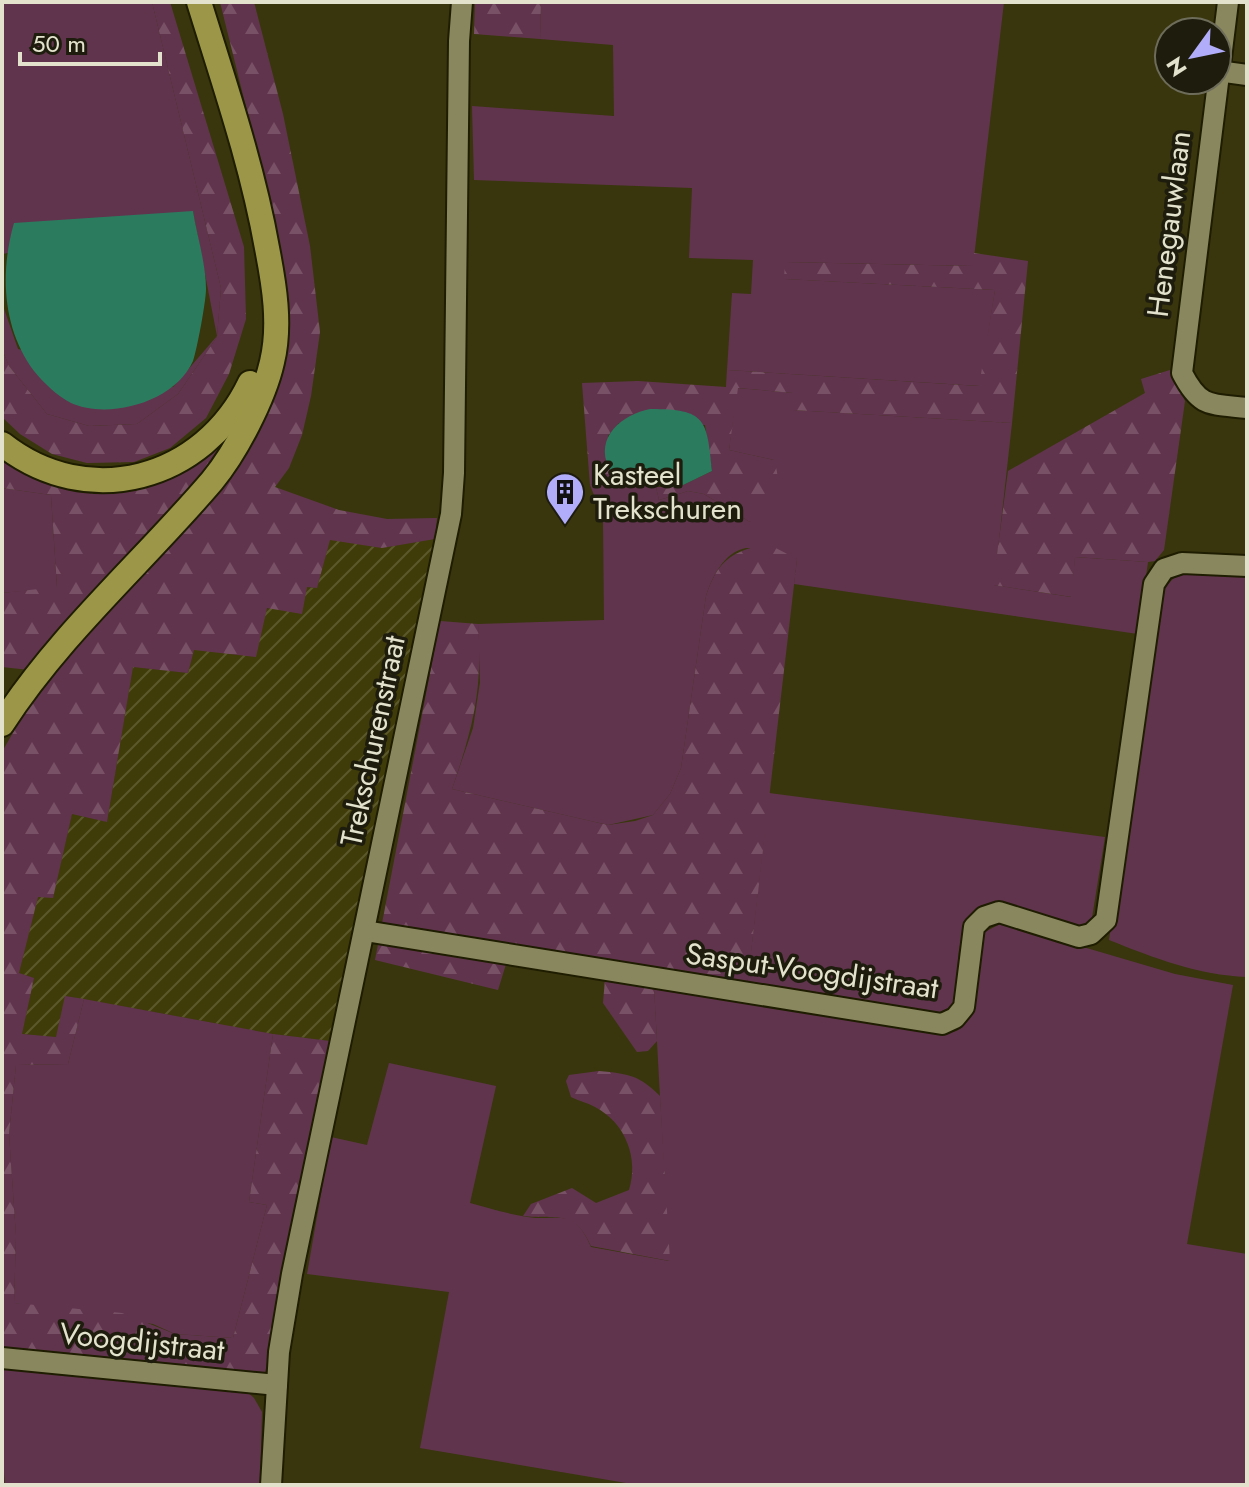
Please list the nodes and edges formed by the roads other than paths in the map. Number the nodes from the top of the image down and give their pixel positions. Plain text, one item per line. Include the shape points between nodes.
1 (199, 2) edge
2 (462, 2) edge
3 (1215, 96) edge
4 (272, 275) junction
5 (1247, 408) edge
6 (2, 444) edge
7 (1247, 566) edge
8 (2, 724) edge
9 (365, 931) junction
10 (2, 1358) edge
11 (277, 1385) junction
12 (271, 1485) edge

1 - 4 highway via 258,198
2 - 9 street, Trekschurenstraat via 451,514
3 - 5 street, Henegauwlaan via 1182,373 1204,404
4 - 6 highway via 251,381 240,405 196,451 161,471 119,480 79,479 43,468
4 - 8 highway via 273,360 262,395 215,478 42,669
7 - 9 street, Sasput-Voogdijstraat via 1182,563 1164,569 1154,584 1106,920 1079,937 999,912 984,917 974,927 964,1007 942,1024
9 - 11 street, Trekschurenstraat via 292,1274
10 - 11 street, Voogdijstraat
11 - 12 street, Trekschurenstraat

